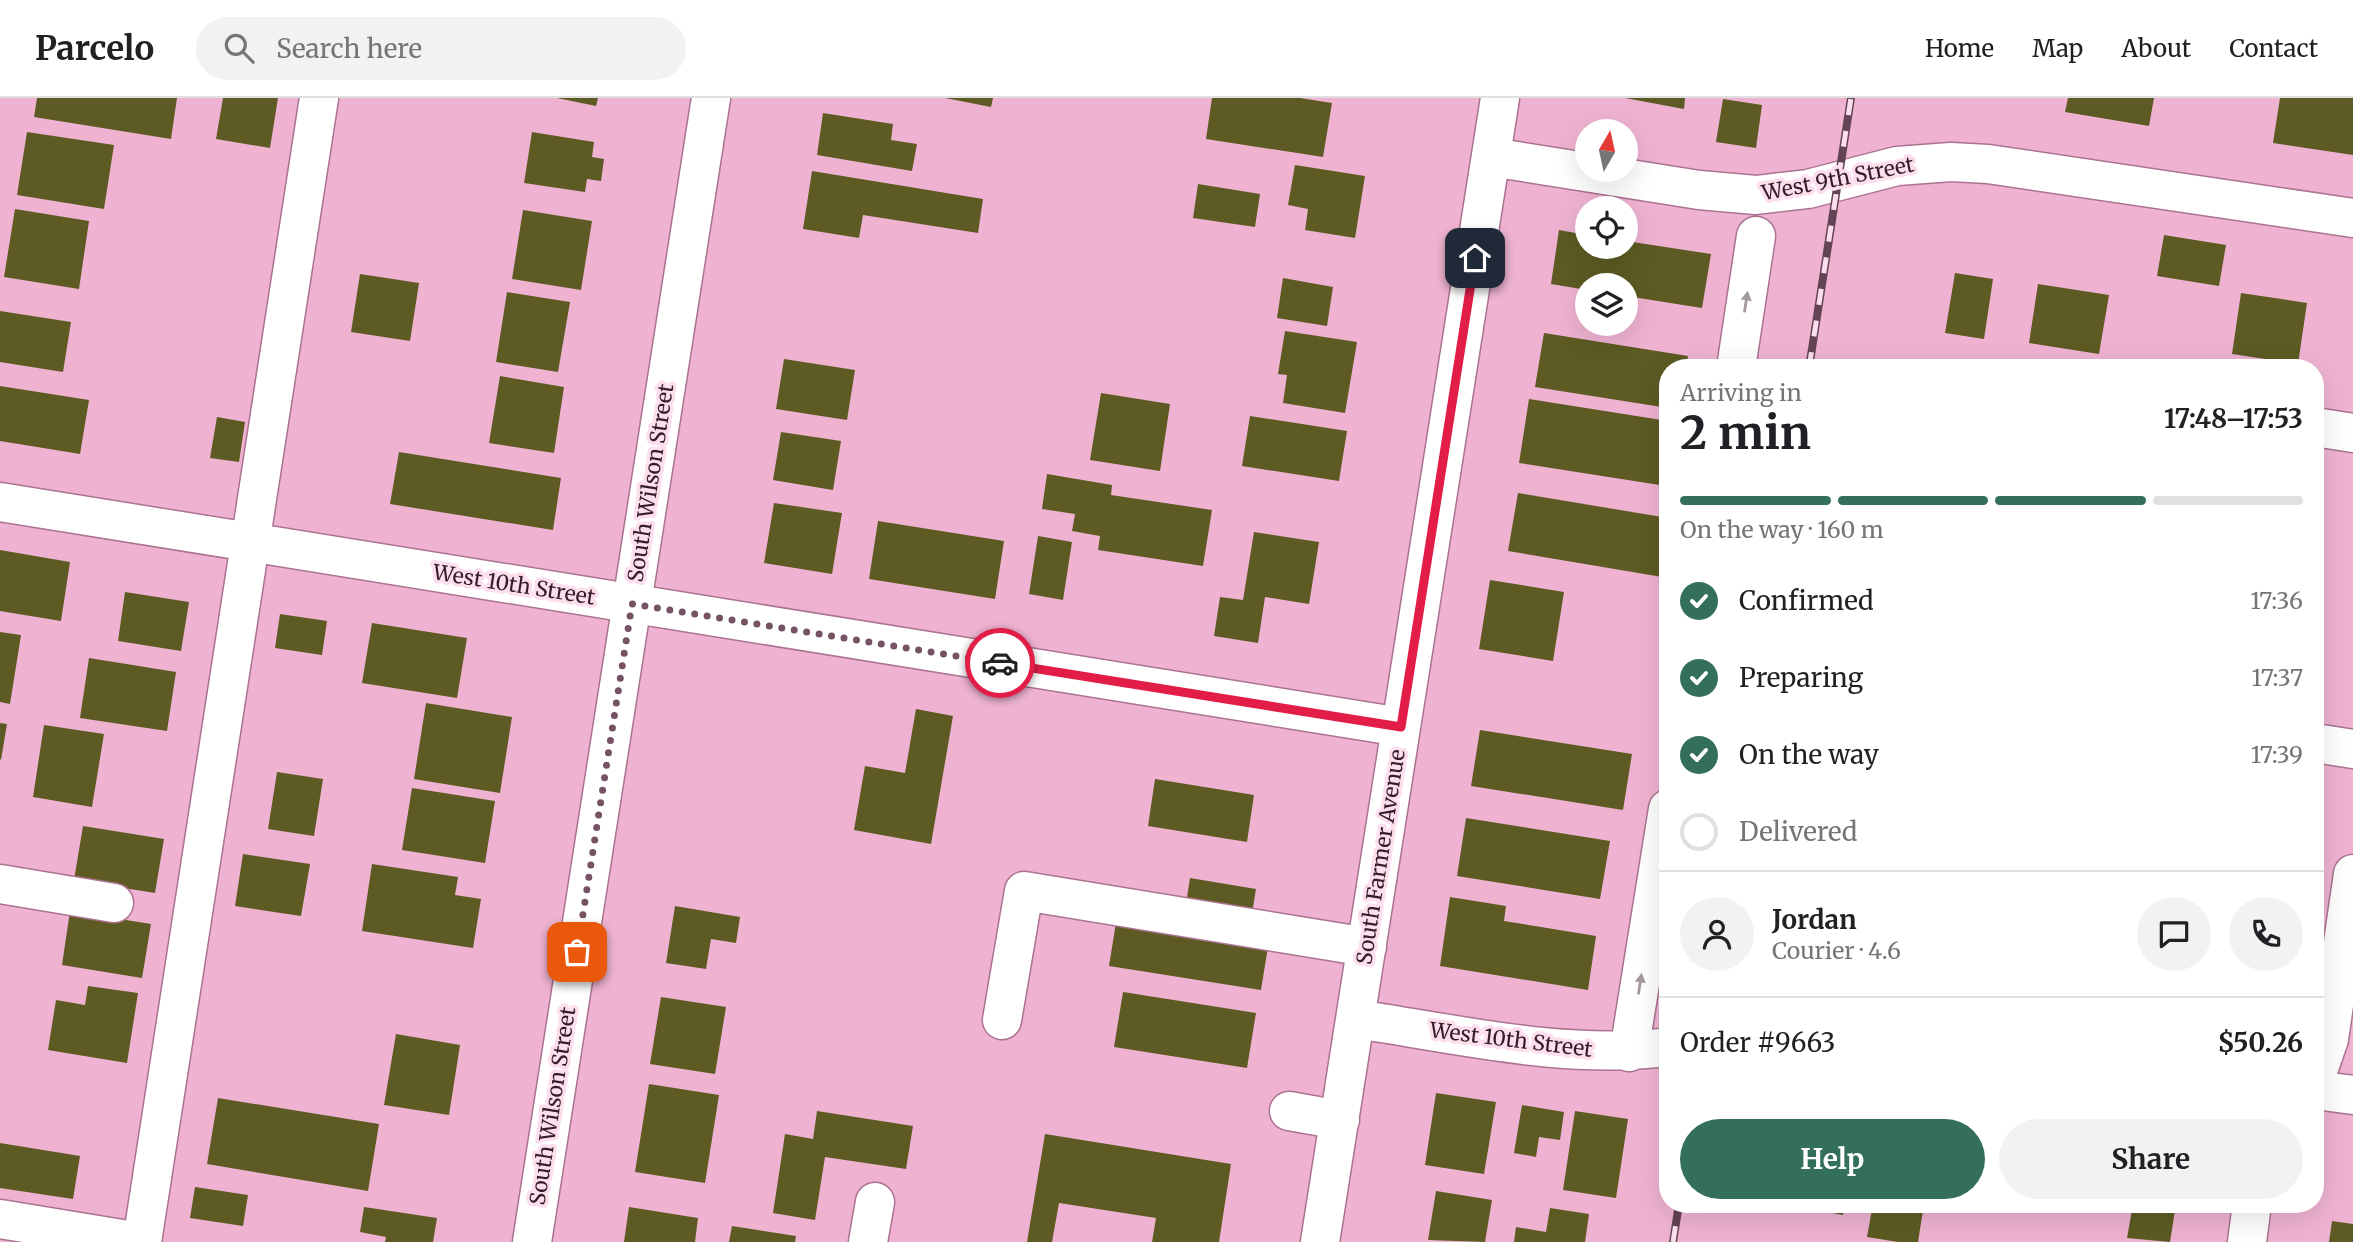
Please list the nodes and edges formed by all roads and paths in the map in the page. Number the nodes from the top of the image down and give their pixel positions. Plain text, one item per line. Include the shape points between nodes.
1 (319, 98) edge
2 (711, 98) edge
3 (1500, 98) edge
4 (1491, 157) junction
5 (2353, 218) edge
6 (1756, 236) dead end
7 (1737, 359) edge
8 (2324, 428) edge
9 (2353, 433) edge
10 (0, 502) edge
11 (250, 542) junction
12 (632, 604) junction
13 (1401, 727) junction
14 (2324, 744) edge
15 (2353, 748) edge
16 (1659, 865) edge
17 (2353, 874) edge
18 (0, 884) edge
19 (114, 903) dead end
20 (1367, 947) junction
21 (1356, 1019) junction
22 (1002, 1020) dead end
23 (1659, 1048) edge
24 (1629, 1052) junction
25 (2324, 1053) edge
26 (2324, 1091) edge
27 (2353, 1095) edge
28 (1289, 1111) dead end
29 (1340, 1119) junction
30 (875, 1202) dead end
31 (2251, 1213) edge
32 (0, 1219) edge
33 (141, 1242) edge
34 (532, 1242) edge
35 (868, 1242) edge
36 (1320, 1242) edge
37 (2246, 1242) edge

1 - 11 street
2 - 12 street, South Wilson Street
3 - 4 street, South Farmer Avenue
4 - 5 street, West 9th Street via 1756,195 1808,189 1897,166 1988,164
4 - 13 street, South Farmer Avenue
7 -> 6 street
8 - 9 street
10 - 11 street, West 10th Street
11 - 12 street, West 10th Street
11 - 33 street
12 - 13 street, West 10th Street
12 - 34 street, South Wilson Street
13 - 20 street, South Farmer Avenue
14 - 15 street
24 -> 16 street
17 - 25 street
18 - 19 street
20 - 21 street, South Farmer Avenue
20 - 22 street via 1024,891
21 - 24 street, West 10th Street via 1538,1046
21 - 29 street, South Farmer Avenue
23 - 24 street, West 10th Street
26 - 27 street
28 - 29 street
29 - 36 street, South Farmer Avenue
30 - 35 street
31 - 37 street
32 - 33 street

